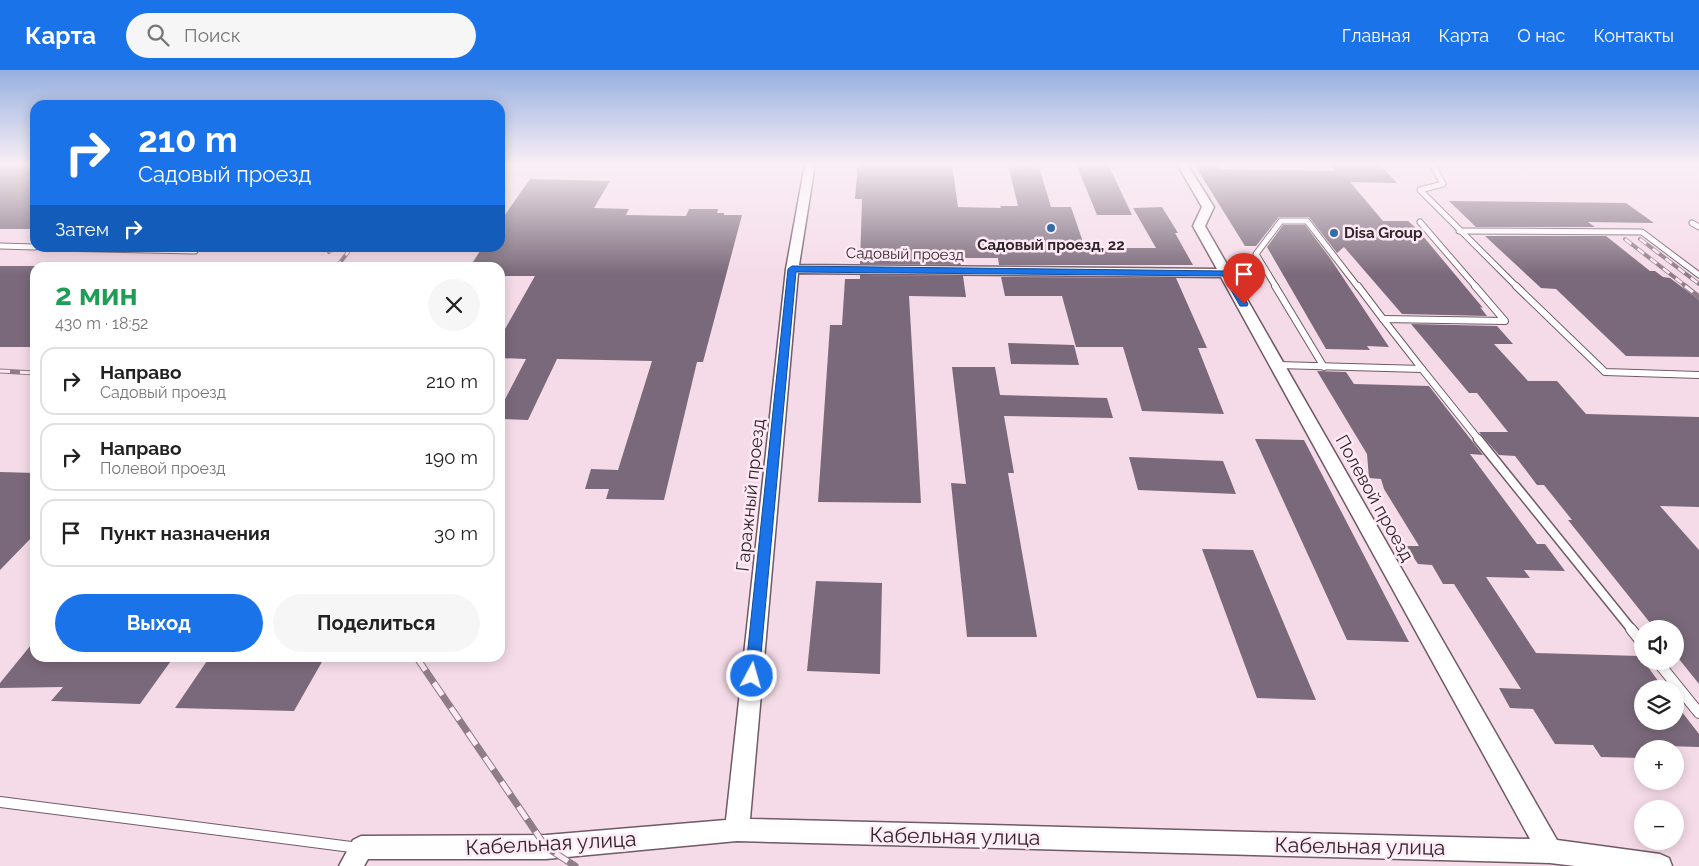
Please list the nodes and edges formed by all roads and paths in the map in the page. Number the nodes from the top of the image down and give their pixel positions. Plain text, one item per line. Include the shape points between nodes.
1 (804, 201) edge
2 (1204, 201) edge
3 (1431, 201) edge
4 (1420, 222) dead end
5 (1692, 222) dead end
6 (1699, 227) edge
7 (1459, 231) junction
8 (0, 246) edge
9 (30, 247) edge
10 (792, 269) junction
11 (1226, 273) junction
12 (1699, 275) edge
13 (1383, 319) junction
14 (1278, 365) junction
15 (1324, 366) junction
16 (1422, 369) junction
17 (1699, 375) edge
18 (1634, 633) edge
19 (1664, 670) edge
20 (1699, 713) edge
21 (0, 802) edge
22 (737, 830) junction
23 (1550, 851) junction
24 (356, 857) edge
25 (1660, 866) edge

1 - 10 street, Гаражный проезд
2 - 11 street, Полевой проезд via 1208,208 1199,226
3 - 7 lane
4 - 13 lane via 1505,321
5 - 6 lane
7 - 12 lane via 1642,232
7 - 17 lane via 1606,372
8 - 9 lane
10 - 11 street, Садовый проезд
10 - 22 street, Гаражный проезд
11 - 14 street, Полевой проезд
13 - 15 lane via 1307,221 1281,221 1256,254
13 - 16 lane
14 - 15 lane
14 - 23 street, Полевой проезд
15 - 16 lane
16 - 18 lane
19 - 20 lane
21 - 24 lane
22 - 23 street, Кабельная улица
22 - 24 street, Кабельная улица via 546,847
23 - 25 street, Кабельная улица

